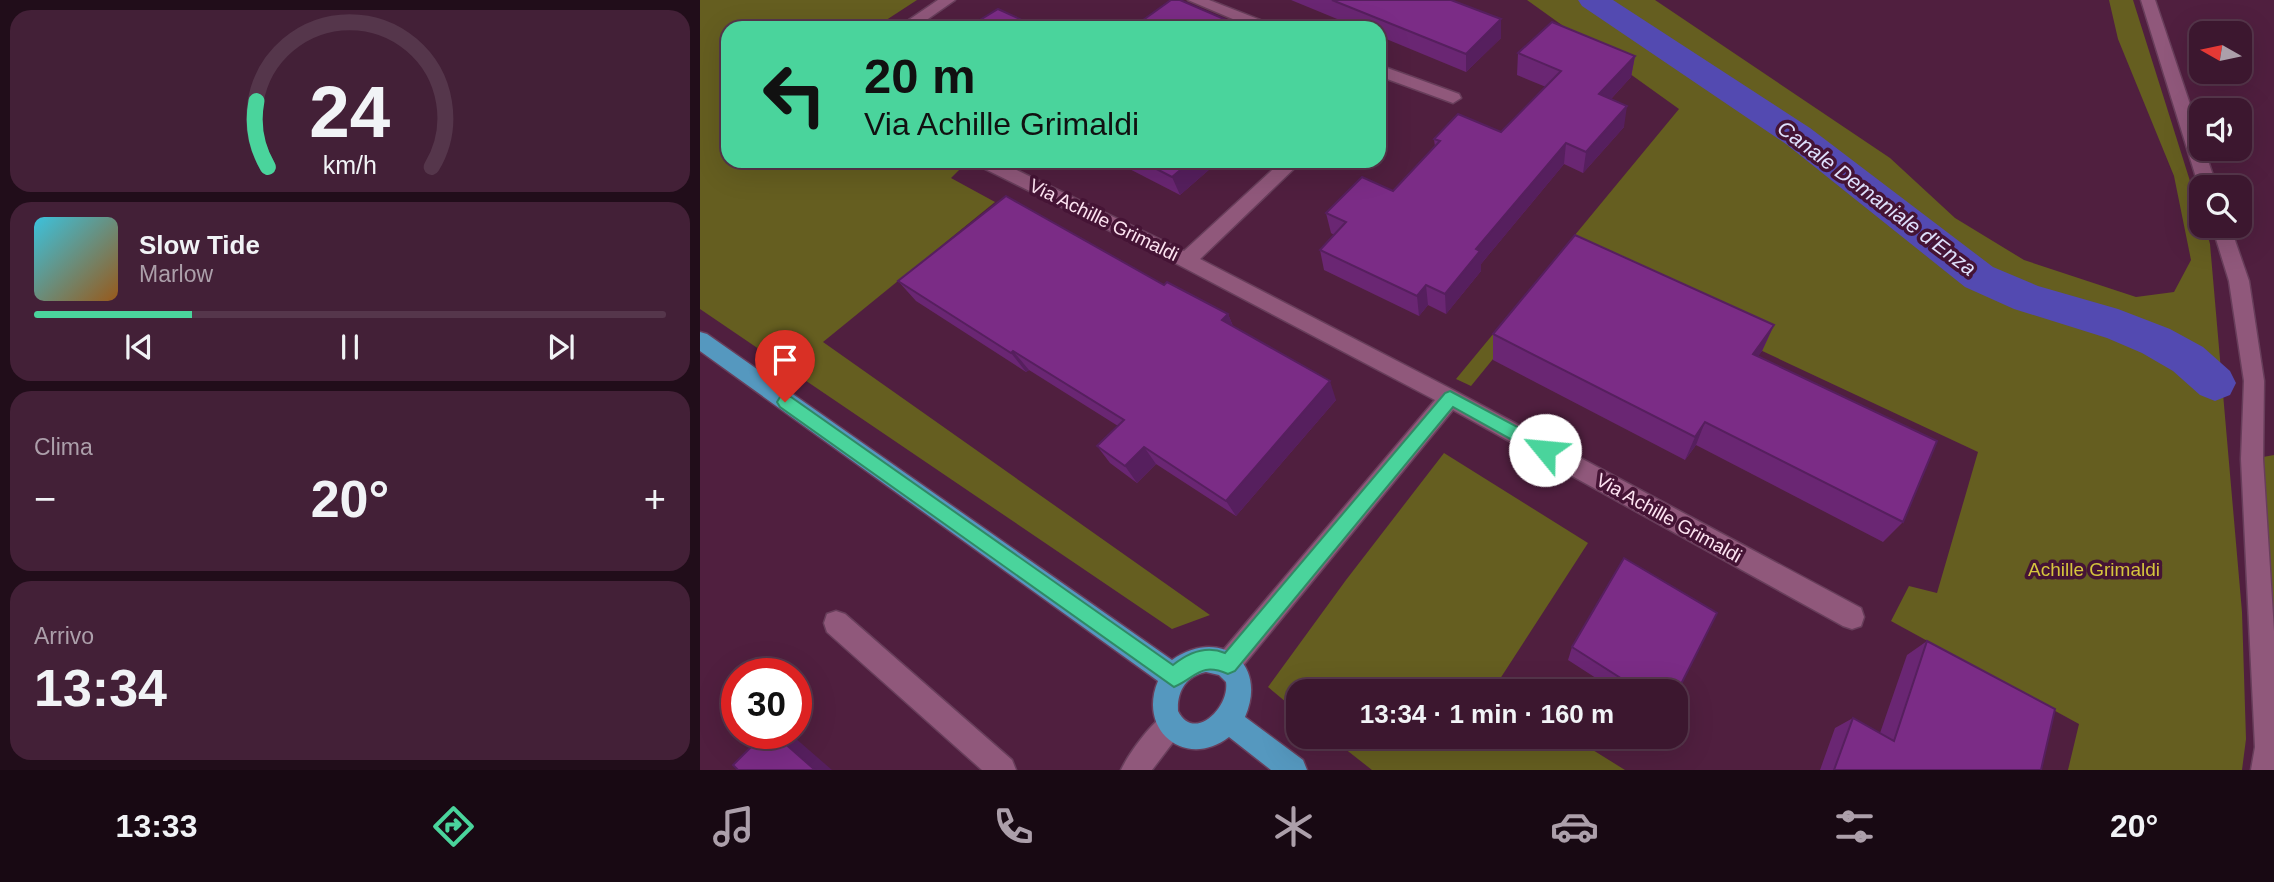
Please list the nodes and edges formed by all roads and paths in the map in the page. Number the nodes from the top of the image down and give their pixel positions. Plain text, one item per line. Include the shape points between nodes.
1 (948, 0) edge
2 (1195, 0) edge
3 (2148, 0) edge
4 (916, 21) edge
5 (1250, 21) edge
6 (1386, 76) edge
7 (1453, 98) dead end
8 (997, 168) edge
9 (1285, 168) edge
10 (2204, 175) edge
11 (2225, 238) edge
12 (1186, 260) junction
13 (700, 340) edge
14 (1450, 398) junction
15 (1852, 617) dead end
16 (836, 623) dead end
17 (1228, 664) junction
18 (1174, 677) junction
19 (1229, 720) junction
20 (1171, 724) junction
21 (1002, 770) edge
22 (1135, 770) edge
23 (1293, 770) edge
24 (2265, 770) edge

1 - 4 street
2 - 5 street
3 - 10 street
6 - 7 street
8 - 12 street, Via Achille Grimaldi
9 - 12 street, Via Achille Grimaldi
11 - 24 street via 2239,281 2254,381 2252,459 2268,747
12 - 14 street, Via Achille Grimaldi
13 - 18 main road
14 - 15 street, Via Achille Grimaldi
14 - 17 street
16 - 21 street
17 - 18 main road via 1217,659 1194,661
17 - 19 main road via 1241,690
18 - 20 main road via 1164,707
19 - 20 main road via 1205,736 1191,737
19 - 23 main road
20 - 22 street

